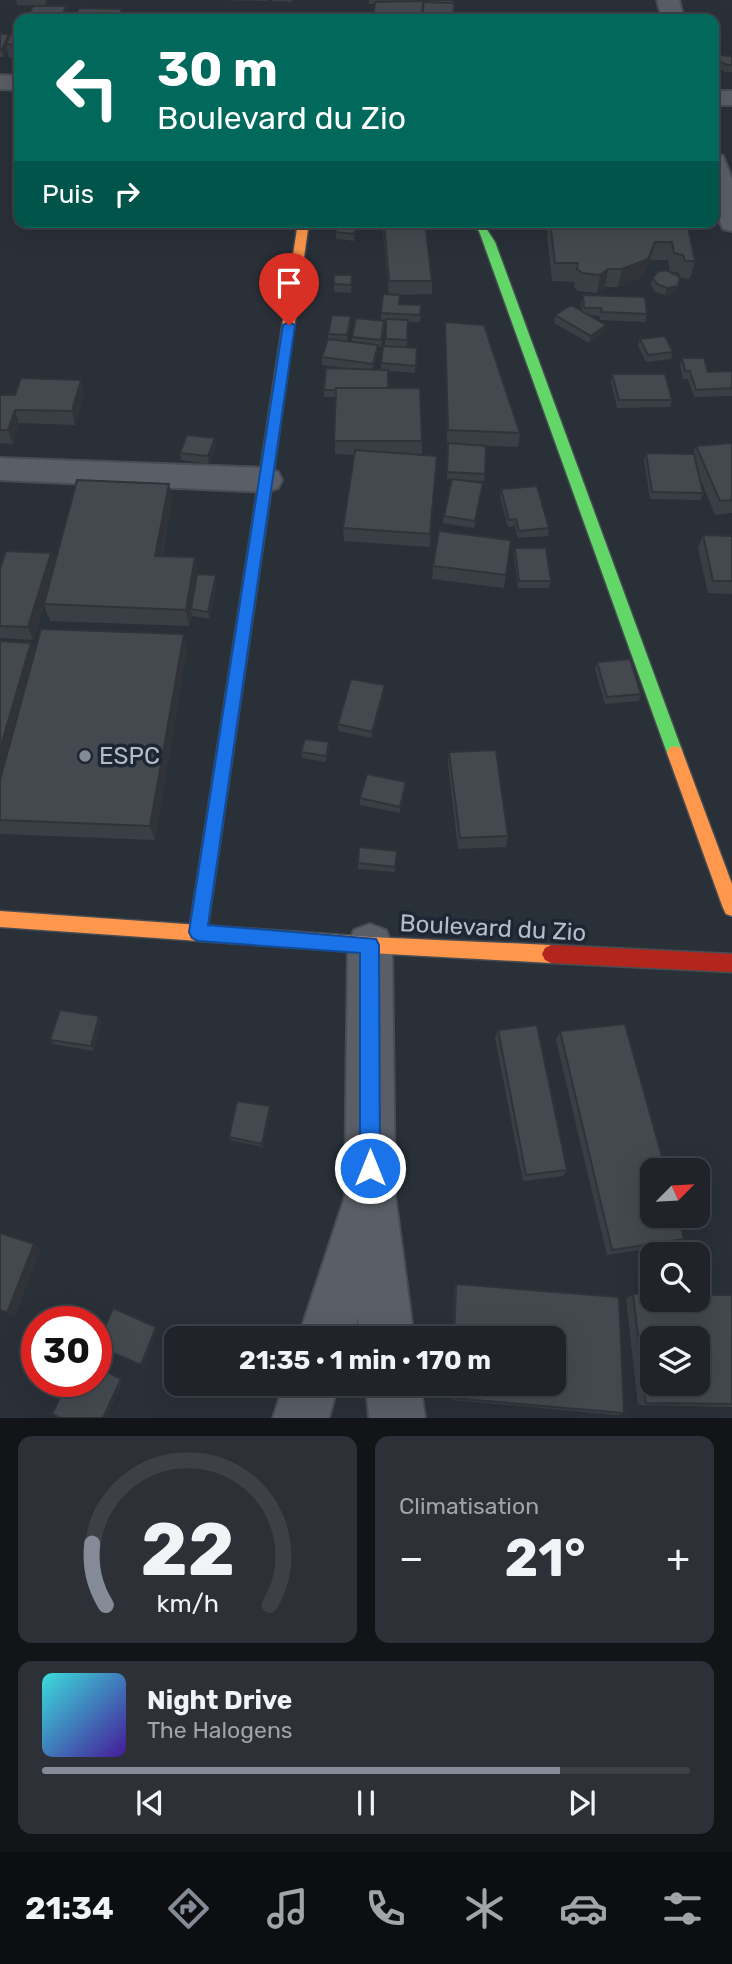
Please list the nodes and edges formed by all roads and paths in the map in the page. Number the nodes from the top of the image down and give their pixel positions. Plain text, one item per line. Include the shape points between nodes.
1 (719, 178) edge
2 (732, 223) edge
3 (303, 228) edge
4 (482, 228) edge
5 (0, 469) edge
6 (266, 480) junction
7 (732, 908) edge
8 (0, 919) edge
9 (198, 932) junction
10 (370, 945) junction
11 (732, 962) edge
12 (370, 1195) junction
13 (329, 1326) edge
14 (385, 1326) edge
15 (307, 1396) edge
16 (394, 1396) edge
17 (301, 1418) edge
18 (397, 1418) edge

1 - 2 street
3 - 6 street
4 - 7 street
5 - 6 street
6 - 9 street
8 - 9 street, Boulevard du Zio
9 - 10 street, Boulevard du Zio
10 - 11 street, Boulevard du Zio
10 - 12 street
12 - 13 street
12 - 14 street
15 - 17 street
16 - 18 street

